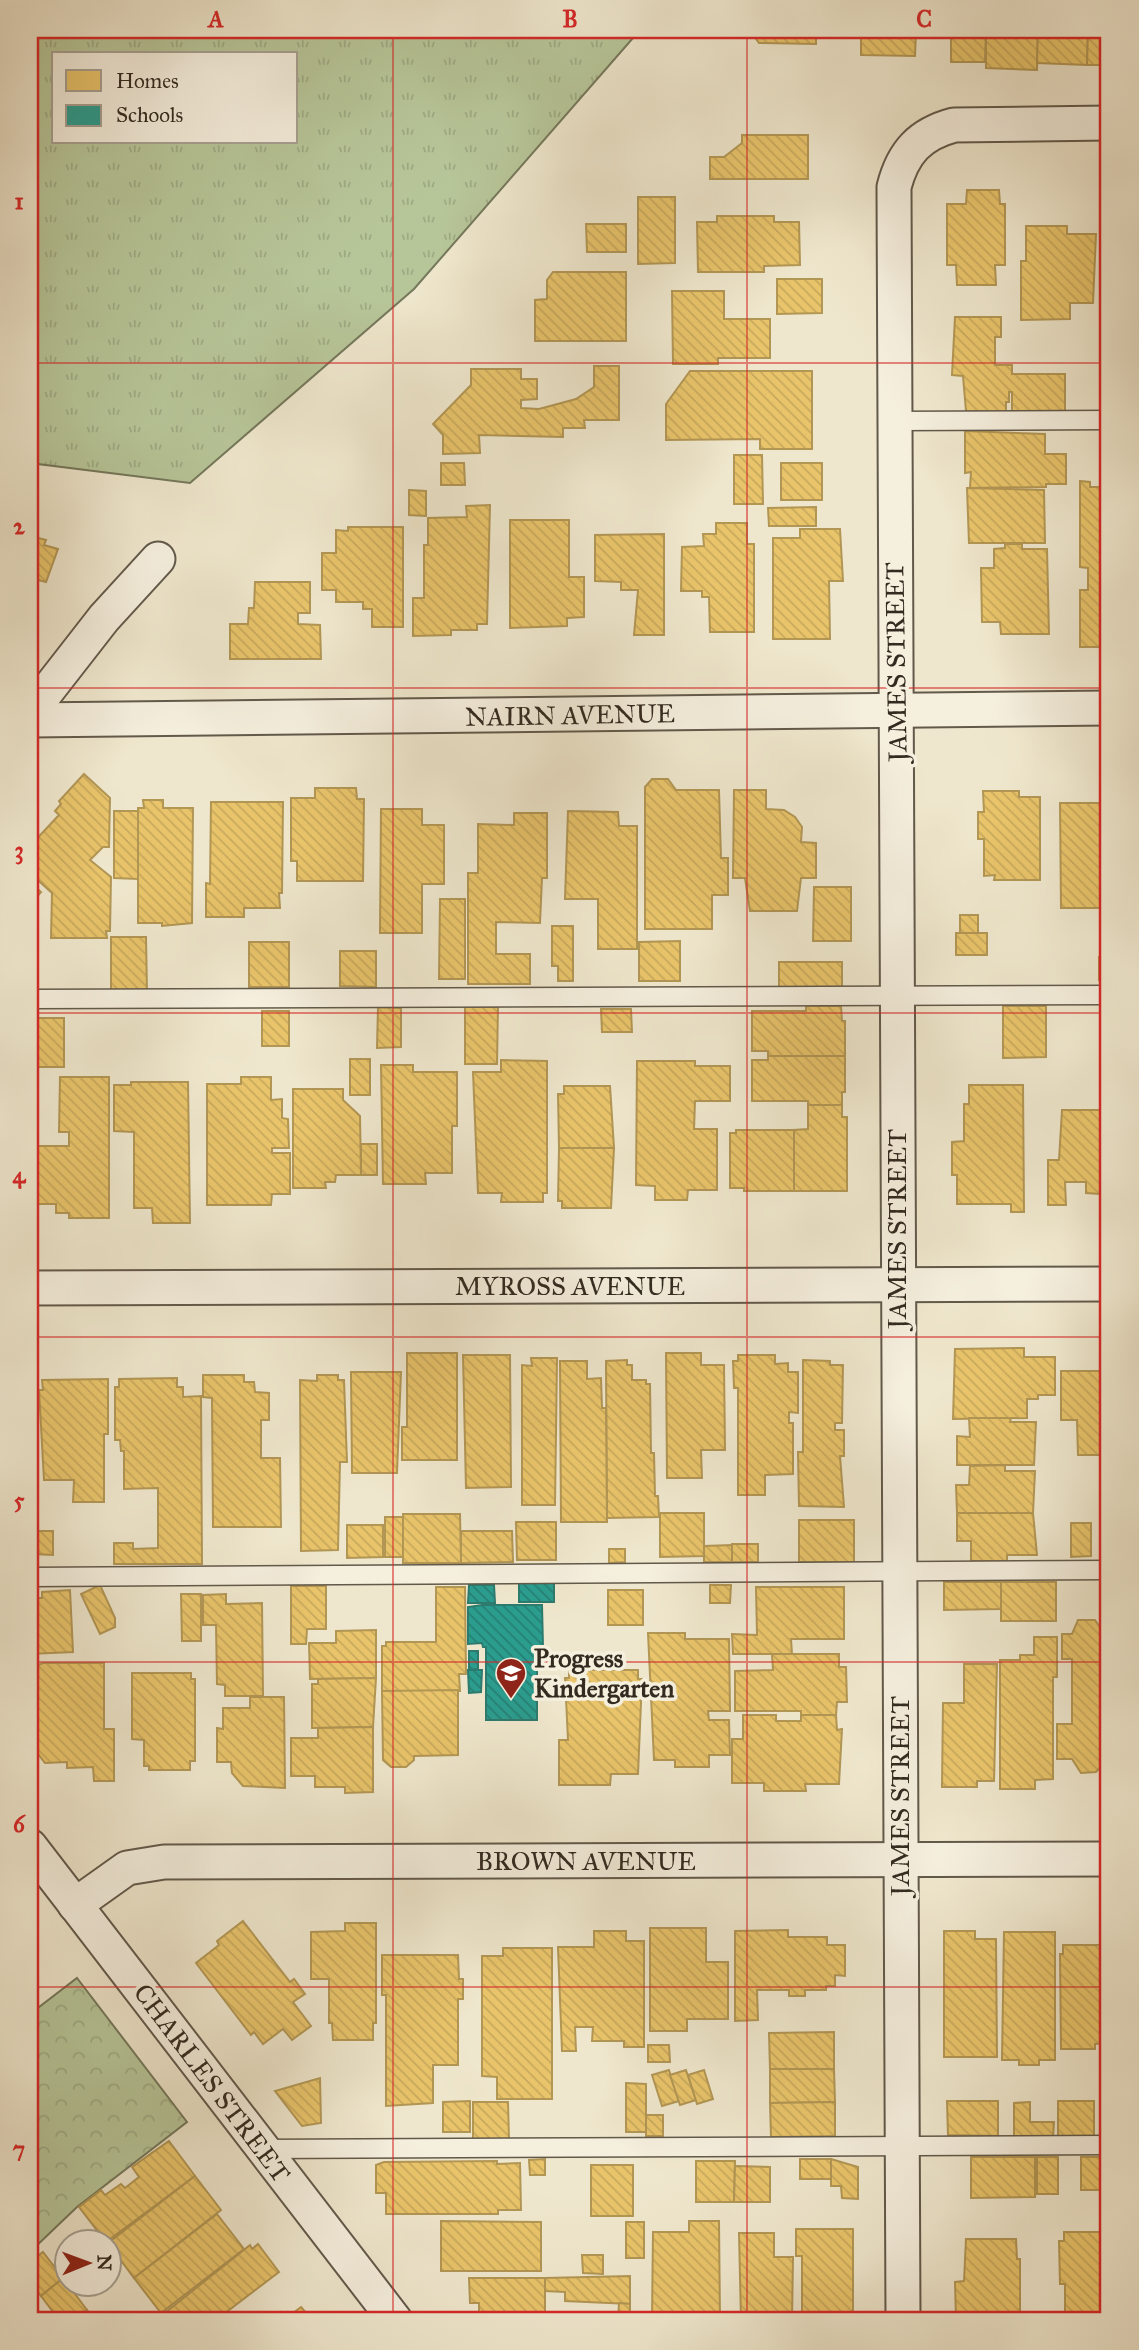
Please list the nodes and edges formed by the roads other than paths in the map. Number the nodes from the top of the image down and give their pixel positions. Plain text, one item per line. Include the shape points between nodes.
1 (1109, 123) edge
2 (1109, 420) edge
3 (893, 421) junction
4 (158, 559) dead end
5 (1109, 708) edge
6 (897, 711) junction
7 (30, 713) edge
8 (30, 720) edge
9 (1109, 995) edge
10 (896, 996) junction
11 (30, 999) edge
12 (898, 1284) junction
13 (1109, 1284) edge
14 (30, 1289) edge
15 (1109, 1570) edge
16 (899, 1571) junction
17 (30, 1577) edge
18 (30, 1846) edge
19 (1109, 1859) edge
20 (900, 1860) junction
21 (75, 1905) junction
22 (1109, 2145) edge
23 (902, 2146) junction
24 (261, 2149) junction
25 (394, 2320) edge
26 (903, 2320) edge

1 - 3 street, JAMES STREET via 954,125 915,143 905,155 894,187
2 - 3 lane
3 - 6 street, JAMES STREET
4 - 7 street via 104,618
5 - 6 street, NAIRN AVENUE
6 - 8 street, NAIRN AVENUE
6 - 10 street, JAMES STREET
9 - 10 lane
10 - 11 lane
10 - 12 street, JAMES STREET
12 - 13 street, MYROSS AVENUE
12 - 14 street, MYROSS AVENUE
12 - 16 street, JAMES STREET
15 - 16 lane
16 - 17 lane
16 - 20 street, JAMES STREET
18 - 21 street, CHARLES STREET
19 - 20 street, BROWN AVENUE
20 - 21 street, BROWN AVENUE via 164,1862 127,1868
20 - 23 street, JAMES STREET
21 - 24 street, CHARLES STREET
22 - 23 lane
23 - 24 lane
23 - 26 street, JAMES STREET
24 - 25 street, CHARLES STREET

